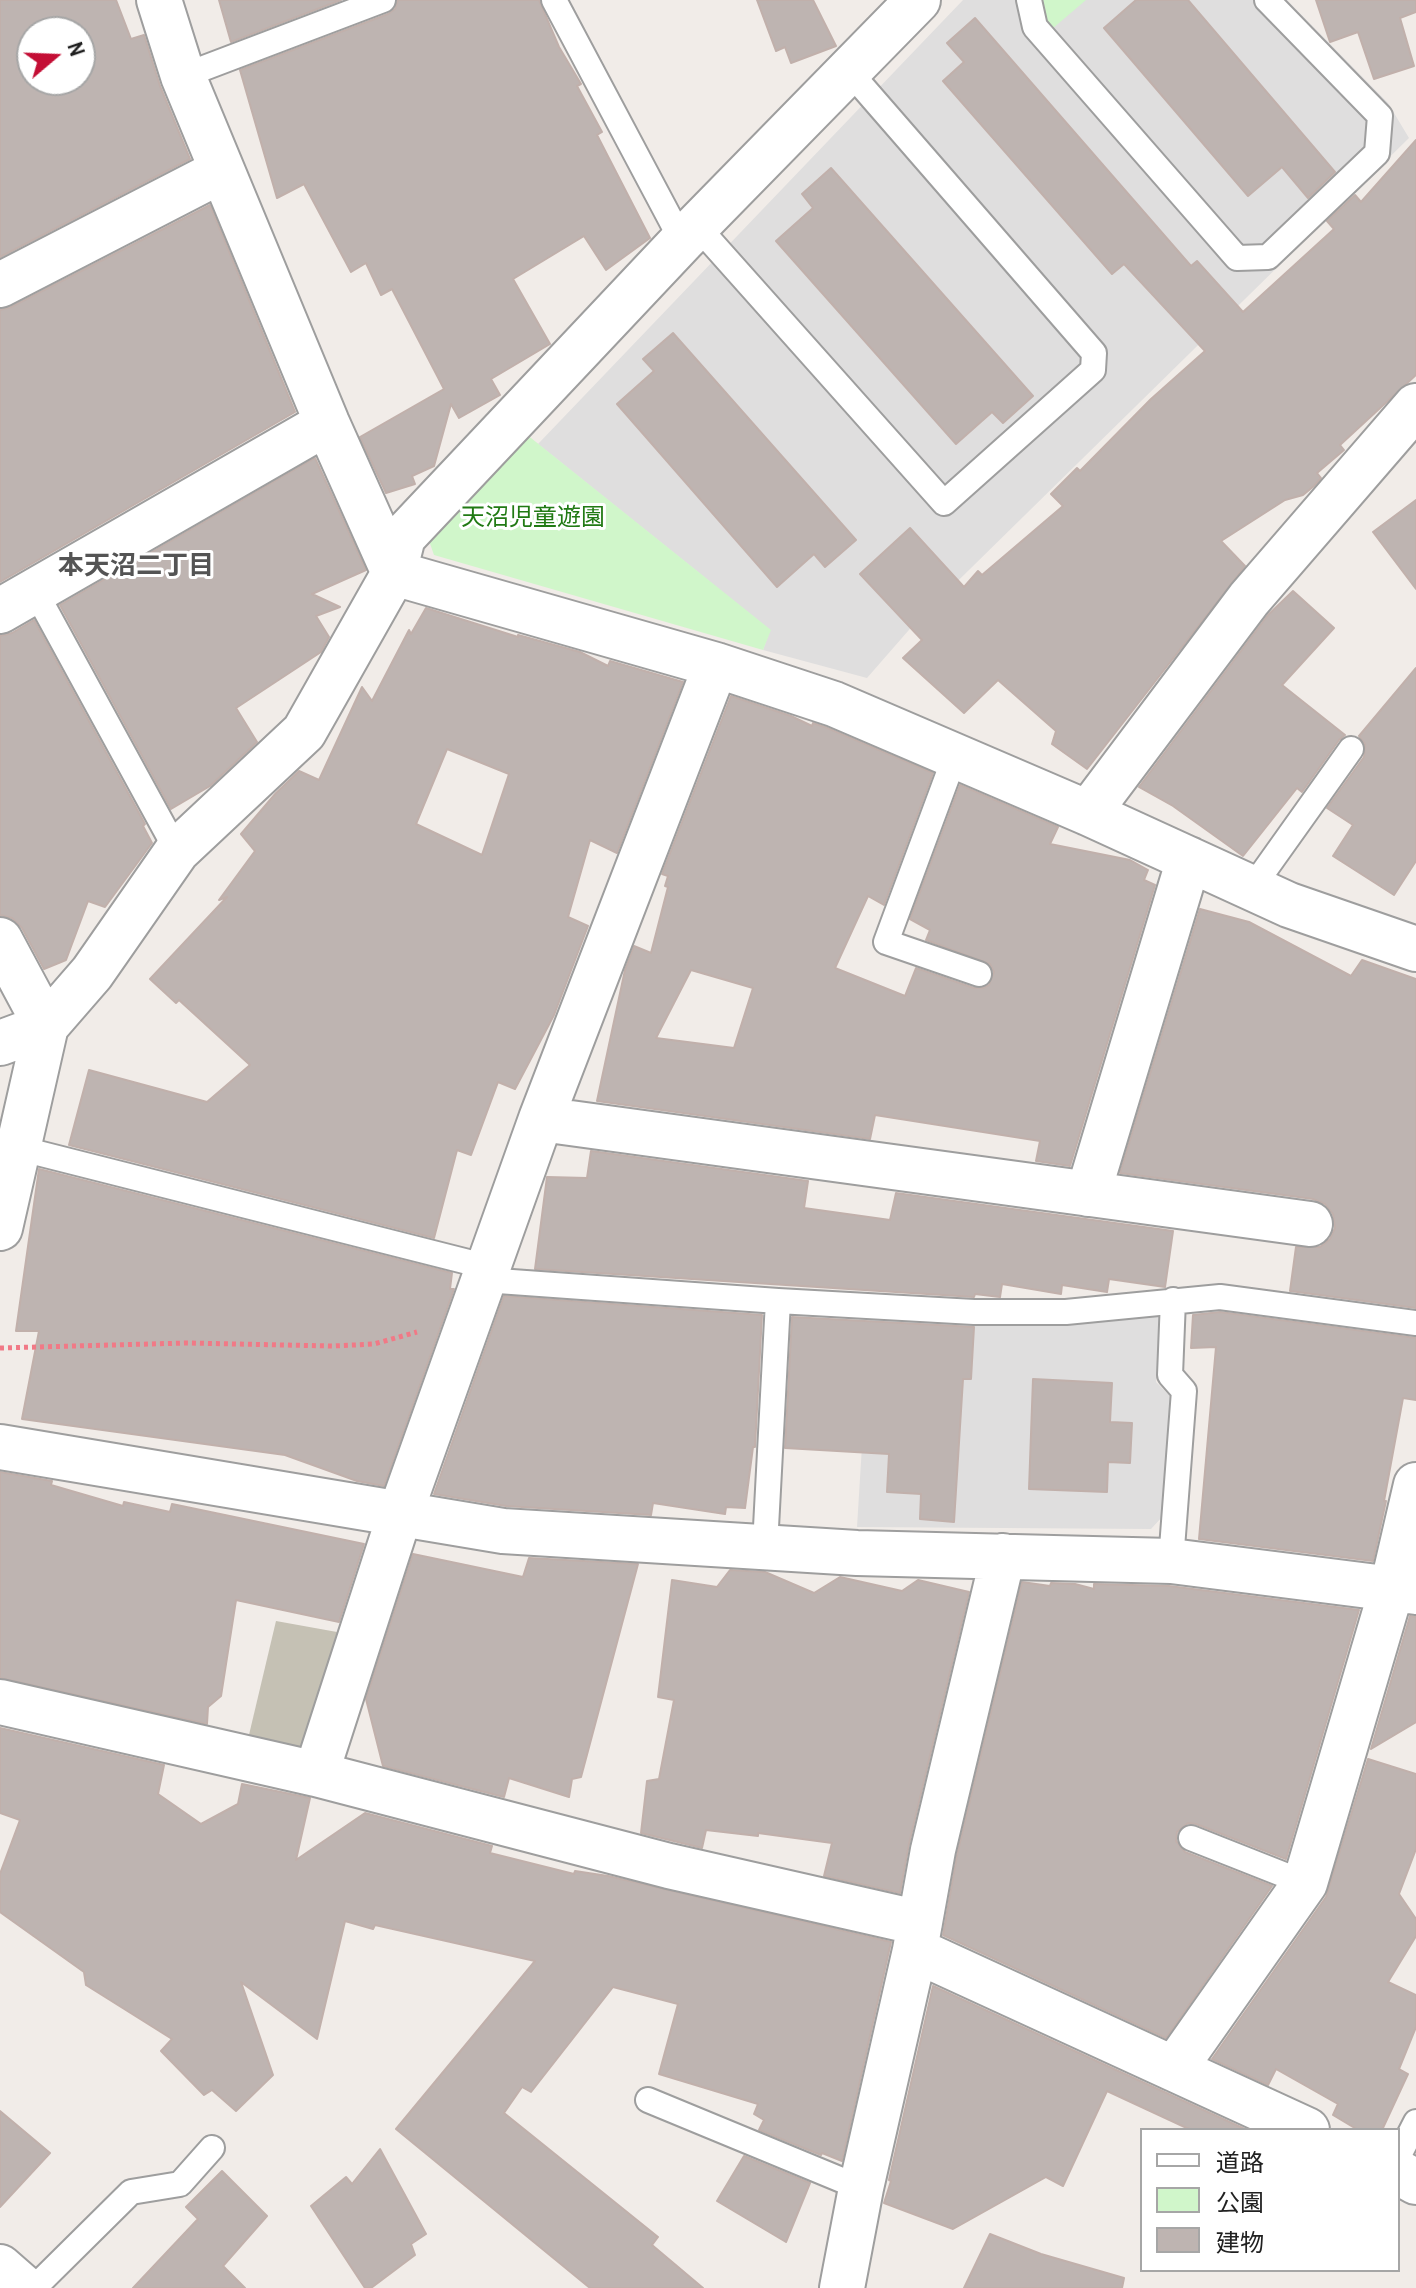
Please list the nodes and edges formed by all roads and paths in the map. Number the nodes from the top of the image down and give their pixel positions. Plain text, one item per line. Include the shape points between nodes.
1 (159, 0) edge
2 (383, 0) edge
3 (554, 0) edge
4 (918, 0) edge
5 (1029, 0) edge
6 (1267, 0) edge
7 (848, 70) junction
8 (183, 76) junction
9 (221, 171) junction
10 (690, 234) junction
11 (0, 285) edge
12 (327, 423) junction
13 (1409, 427) edge
14 (394, 573) junction
15 (18, 601) edge
16 (716, 665) junction
17 (1351, 749) dead end
18 (955, 756) junction
19 (1088, 813) junction
20 (177, 851) junction
21 (1189, 859) junction
22 (1252, 888) junction
23 (1411, 938) edge
24 (0, 940) edge
25 (979, 974) dead end
26 (46, 1026) junction
27 (0, 1043) edge
28 (541, 1119) junction
29 (18, 1148) junction
30 (1088, 1194) junction
31 (1310, 1224) dead end
32 (0, 1228) edge
33 (486, 1274) junction
34 (1173, 1300) junction
35 (778, 1301) junction
36 (1416, 1323) edge
37 (420, 1331) dead end
38 (0, 1348) edge
39 (0, 1447) edge
40 (1416, 1485) edge
41 (400, 1514) junction
42 (765, 1546) junction
43 (1003, 1556) junction
44 (1171, 1561) junction
45 (1404, 1590) edge
46 (0, 1702) edge
47 (316, 1774) junction
48 (1191, 1838) dead end
49 (1305, 1883) junction
50 (918, 1937) junction
51 (1174, 2069) junction
52 (648, 2100) dead end
53 (1416, 2122) edge
54 (1303, 2128) edge
55 (212, 2148) dead end
56 (1400, 2153) edge
57 (861, 2188) junction
58 (0, 2267) edge
59 (24, 2288) edge
60 (34, 2288) edge
61 (842, 2288) edge

1 - 8 street
2 - 8 lane
3 - 10 lane
4 - 7 street
5 - 6 lane via 1035,27 1237,258 1268,257 1377,153 1380,116
7 - 10 street
7 - 10 lane via 1094,353 1093,370 944,503
8 - 9 street
9 - 11 street
9 - 12 street
10 - 14 street via 403,537
12 - 14 street
12 - 15 street
13 - 19 street via 1249,599
14 - 16 street
14 - 20 street via 304,732
15 - 20 lane
16 - 18 street via 834,704
16 - 28 street
17 - 22 lane
18 - 19 street
18 - 25 lane via 886,942
19 - 21 street
20 - 26 street via 92,973
21 - 22 street
21 - 30 street
22 - 23 street via 1289,905
24 - 26 street
26 - 27 street
26 - 29 street
28 - 30 street
28 - 33 street
29 - 32 street
29 - 33 lane
30 - 31 street
33 - 35 lane
33 - 41 street
34 - 35 lane via 1066,1312
34 - 36 lane via 1220,1297
34 - 44 lane via 1170,1375 1184,1391
35 - 42 lane
37 - 38 path via 374,1344 333,1346
39 - 41 street
40 - 45 street
41 - 42 street via 503,1531
41 - 47 street
42 - 43 street
43 - 44 street
43 - 50 street via 933,1850
44 - 45 street
45 - 49 street
46 - 47 street
47 - 50 street
48 - 49 lane
49 - 51 street
50 - 51 street
50 - 57 street
51 - 54 street
52 - 57 lane
53 - 56 lane
55 - 60 lane via 180,2184 131,2192
57 - 61 street
58 - 59 street

